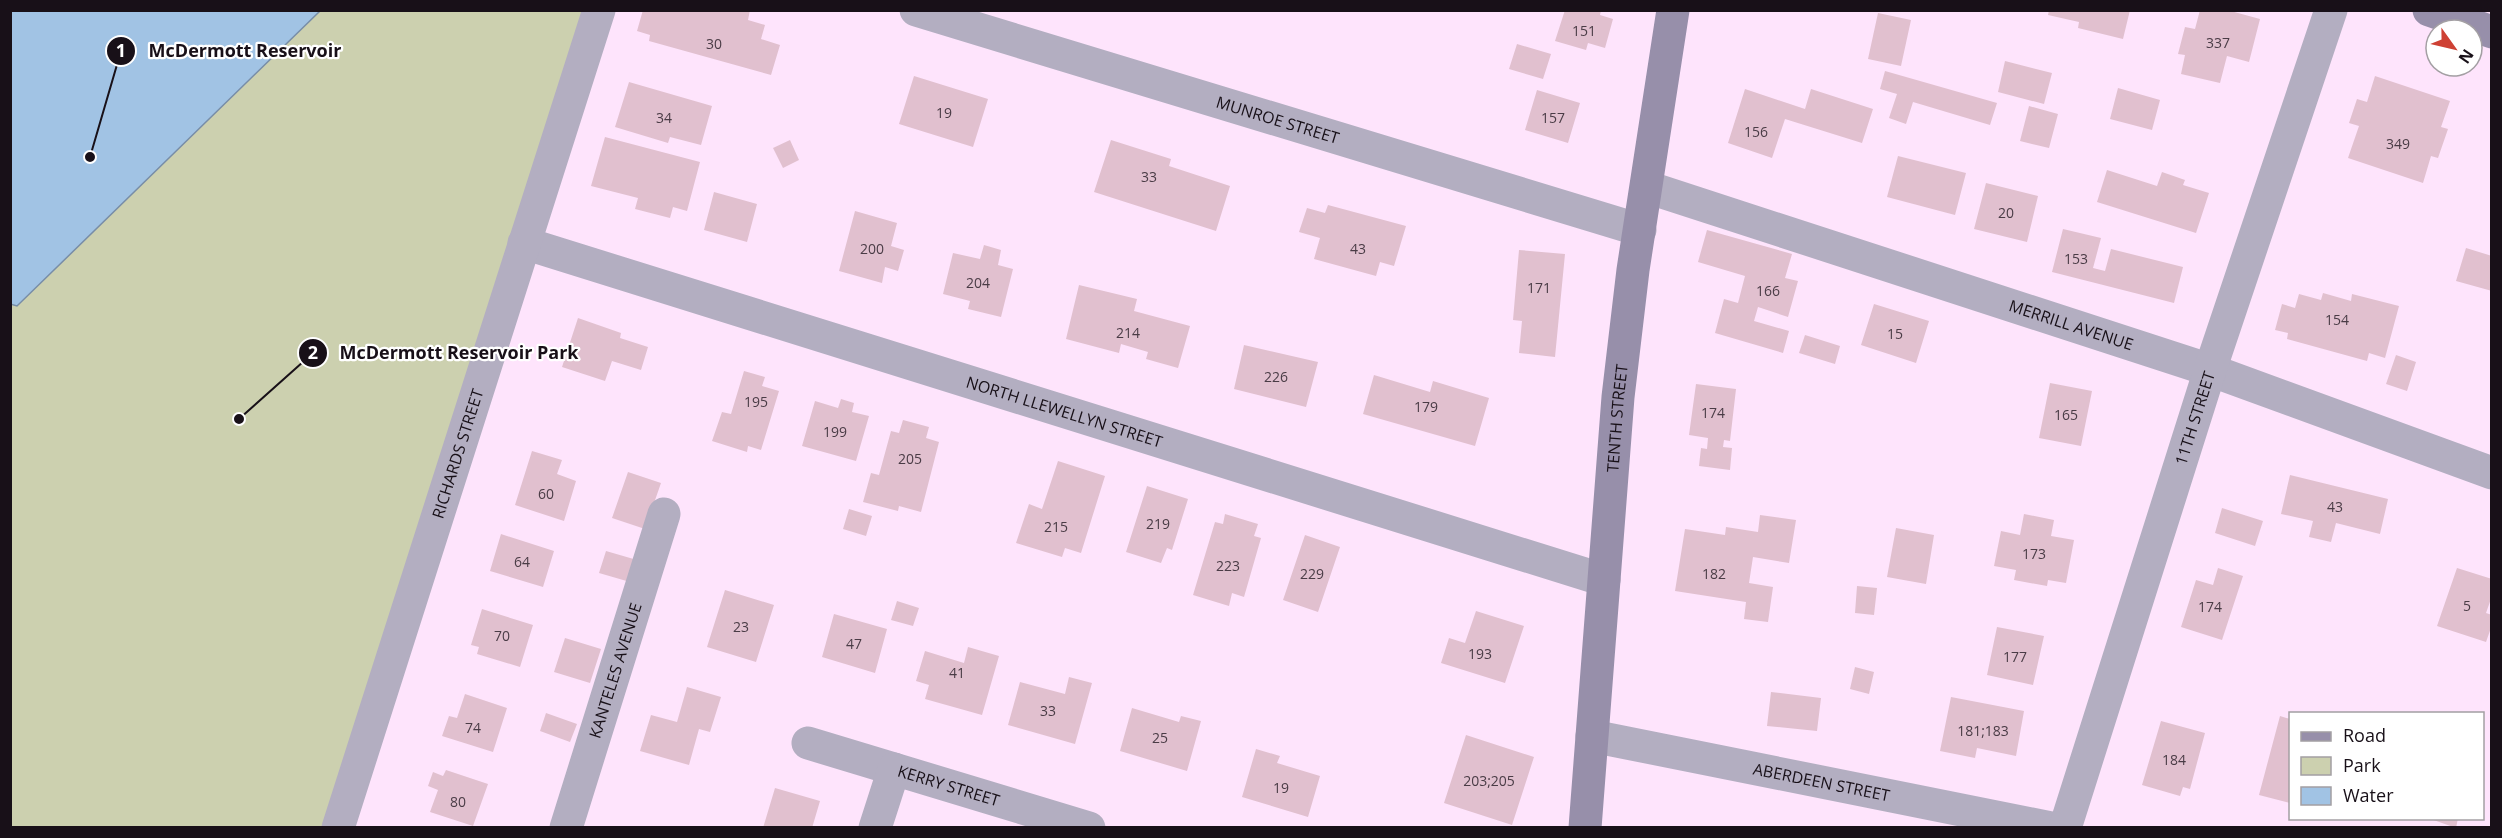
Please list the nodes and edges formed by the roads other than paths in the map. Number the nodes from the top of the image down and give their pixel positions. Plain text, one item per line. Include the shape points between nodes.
1 (598, 10) edge
2 (916, 10) edge
3 (1672, 10) edge
4 (2331, 10) edge
5 (2429, 10) edge
6 (2492, 32) edge
7 (1647, 187) junction
8 (1640, 230) junction
9 (524, 243) junction
10 (2210, 370) junction
11 (2492, 473) edge
12 (664, 514) dead end
13 (1604, 580) junction
14 (1592, 735) junction
15 (808, 743) dead end
16 (894, 769) junction
17 (338, 828) edge
18 (566, 828) edge
19 (874, 828) edge
20 (1089, 828) edge
21 (1585, 828) edge
22 (2051, 828) edge
23 (2065, 828) edge

1 - 9 street, RICHARDS STREET
2 - 8 street, MUNROE STREET
3 - 7 street, TENTH STREET
4 - 10 street, 11TH STREET
5 - 6 street
7 - 8 street, TENTH STREET
7 - 10 street, MERRILL AVENUE
8 - 13 street, TENTH STREET via 1618,397
9 - 13 street, NORTH LLEWELLYN STREET
9 - 17 street, RICHARDS STREET
10 - 11 street, MERRILL AVENUE
10 - 23 street, 11TH STREET
12 - 18 street, KANTELES AVENUE
13 - 14 street, TENTH STREET
14 - 21 street, TENTH STREET
14 - 22 street, ABERDEEN STREET
15 - 16 street, KERRY STREET
16 - 19 street
16 - 20 street, KERRY STREET

